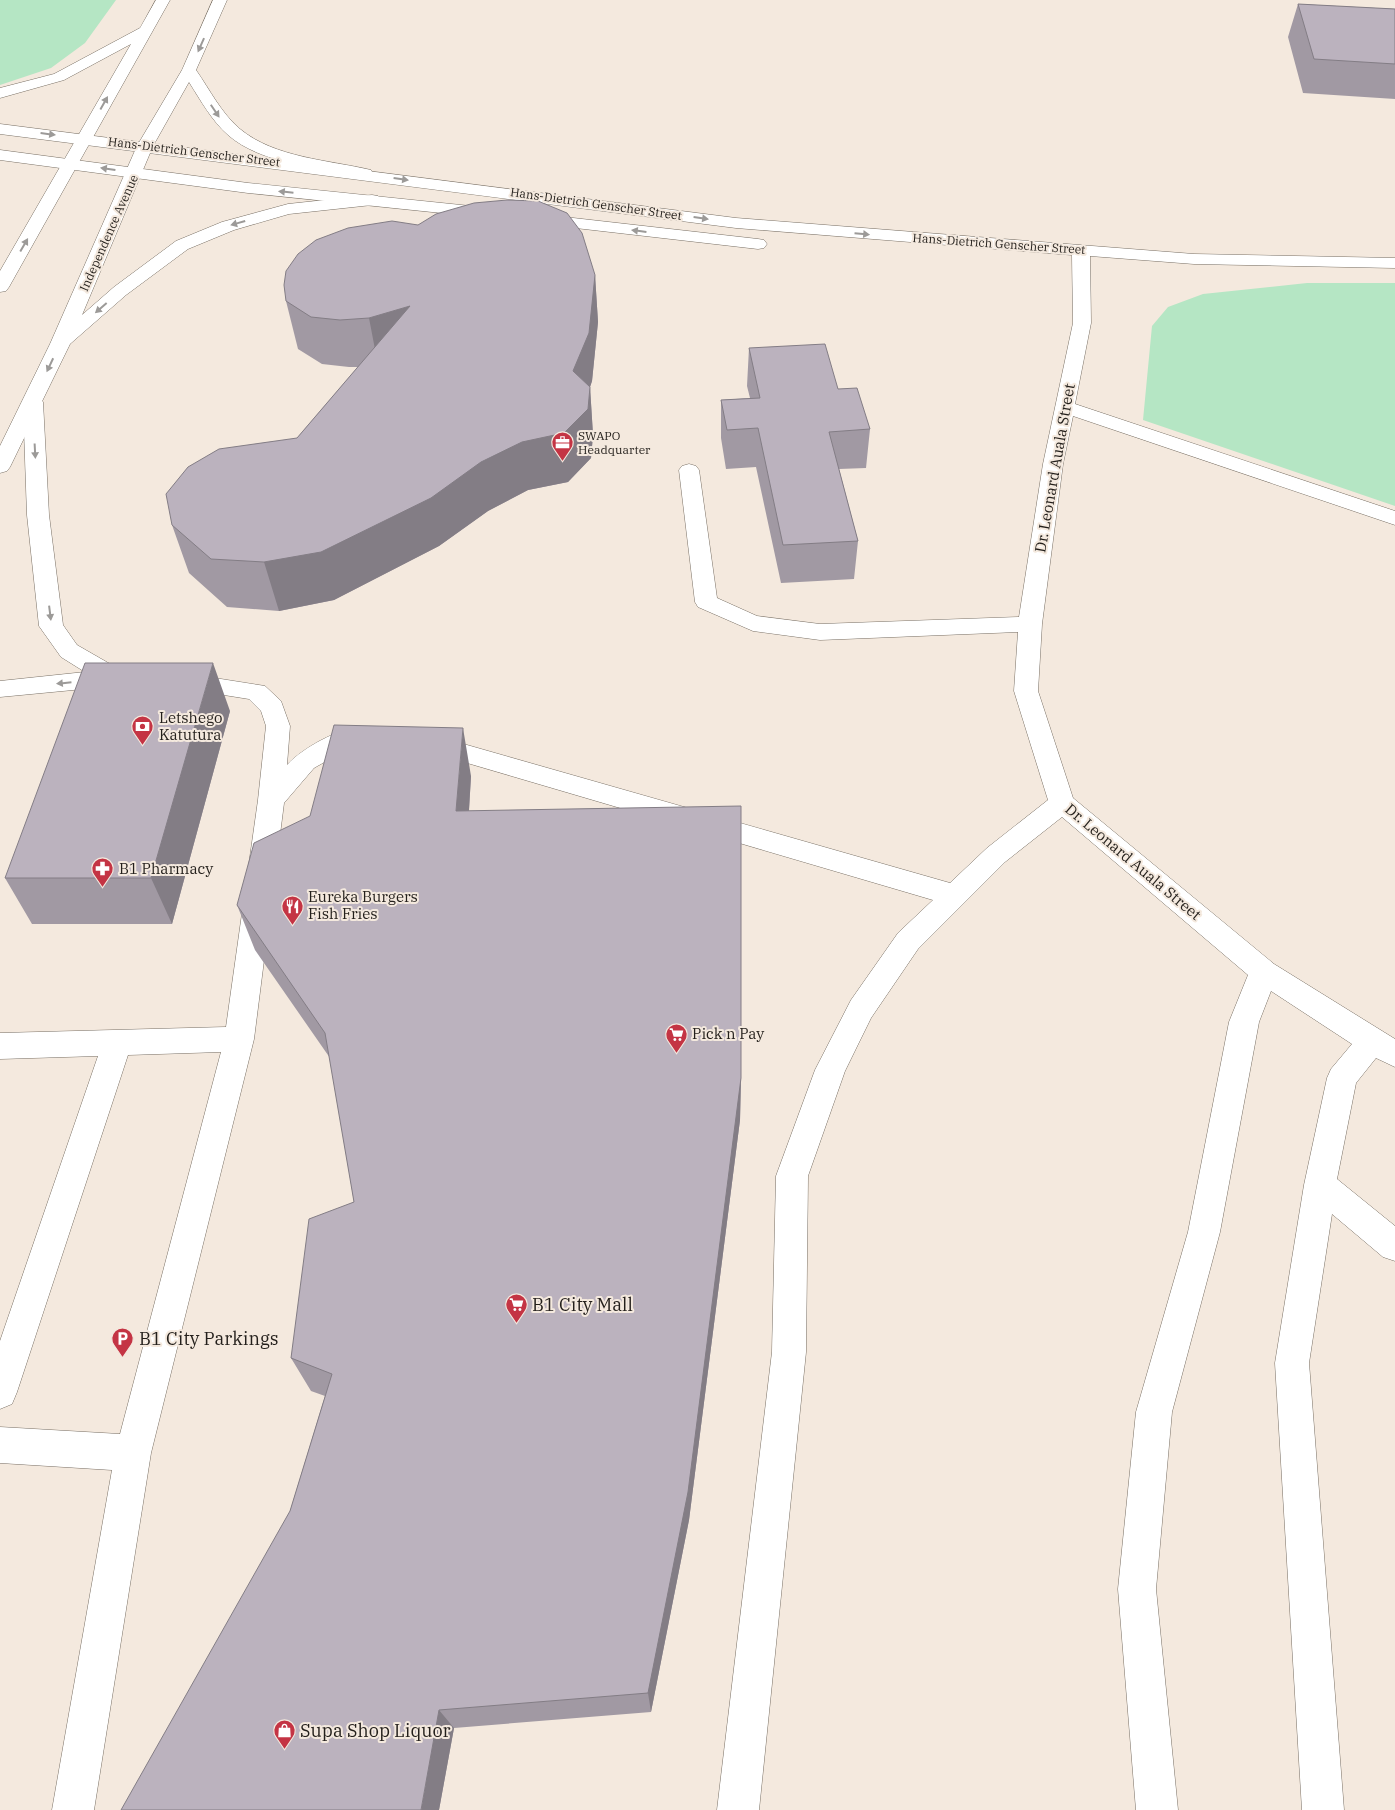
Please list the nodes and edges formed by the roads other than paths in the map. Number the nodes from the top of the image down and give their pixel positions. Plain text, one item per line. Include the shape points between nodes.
1 (163, 0) edge
2 (220, 0) edge
3 (144, 30) junction
4 (189, 70) junction
5 (0, 93) edge
6 (0, 129) edge
7 (85, 139) junction
8 (146, 146) junction
9 (0, 155) edge
10 (70, 164) junction
11 (135, 173) junction
12 (365, 174) junction
13 (372, 200) junction
14 (505, 215) edge
15 (524, 217) edge
16 (776, 245) dead end
17 (1080, 259) junction
18 (1395, 263) edge
19 (1040, 264) dead end
20 (0, 271) edge
21 (0, 287) edge
22 (60, 344) junction
23 (32, 402) junction
24 (1065, 407) junction
25 (0, 468) edge
26 (689, 470) dead end
27 (1395, 518) edge
28 (1030, 624) junction
29 (112, 678) junction
30 (0, 689) edge
31 (271, 800) junction
32 (1062, 803) junction
33 (954, 895) junction
34 (1264, 972) junction
35 (239, 1040) junction
36 (117, 1042) junction
37 (0, 1046) edge
38 (1383, 1048) edge
39 (1320, 1185) junction
40 (1395, 1246) edge
41 (0, 1392) edge
42 (0, 1445) edge
43 (133, 1453) junction
44 (73, 1810) edge
45 (738, 1810) edge
46 (1157, 1810) edge
47 (1323, 1810) edge

1 - 3 street
2 -> 4 street, Independence Avenue
3 - 5 street via 59,77
7 -> 3 street
4 - 8 street, Independence Avenue
4 -> 12 street via 218,116 235,134 260,148
6 -> 7 street, Hans-Dietrich Genscher Street
7 - 8 street, Hans-Dietrich Genscher Street
7 - 10 street
8 - 11 street, Independence Avenue
8 - 12 street, Hans-Dietrich Genscher Street
9 - 10 street, Hans-Dietrich Genscher Street
11 -> 10 street, Hans-Dietrich Genscher Street
21 -> 10 street
13 -> 11 street, Hans-Dietrich Genscher Street
11 - 22 street, Independence Avenue
12 -> 17 street, Hans-Dietrich Genscher Street via 736,223
13 - 14 street, Hans-Dietrich Genscher Street
13 -> 22 street via 288,210 228,226 182,245 120,291
16 -> 15 street, Hans-Dietrich Genscher Street
17 - 18 street, Hans-Dietrich Genscher Street
17 - 19 street, Hans-Dietrich Genscher Street
17 - 24 street, Dr. Leonard Auala Street via 1082,323
20 - 21 street
22 -> 23 street, Independence Avenue
23 - 25 street, Independence Avenue
23 -> 29 street via 38,515 52,626 69,651
24 - 27 street
24 - 28 street, Dr. Leonard Auala Street via 1053,464
26 - 28 street via 706,602 753,623 820,632
28 - 32 street, Dr. Leonard Auala Street via 1026,691
29 -> 30 street
29 - 31 street via 192,681 256,692 272,707 278,726
31 - 33 street via 305,761 342,741 368,733 397,735
31 - 35 street
32 - 33 street via 996,855
32 - 34 street, Dr. Leonard Auala Street
33 - 45 street via 908,941 861,1009 830,1070 792,1176 788,1352
34 - 38 street, Dr. Leonard Auala Street
34 - 46 street via 1244,1022 1204,1232 1154,1412 1137,1589
35 - 36 street
35 - 43 street
36 - 37 street
36 - 41 street
38 - 39 street via 1342,1078
39 - 40 street
39 - 47 street via 1292,1363
42 - 43 street
43 - 44 street

